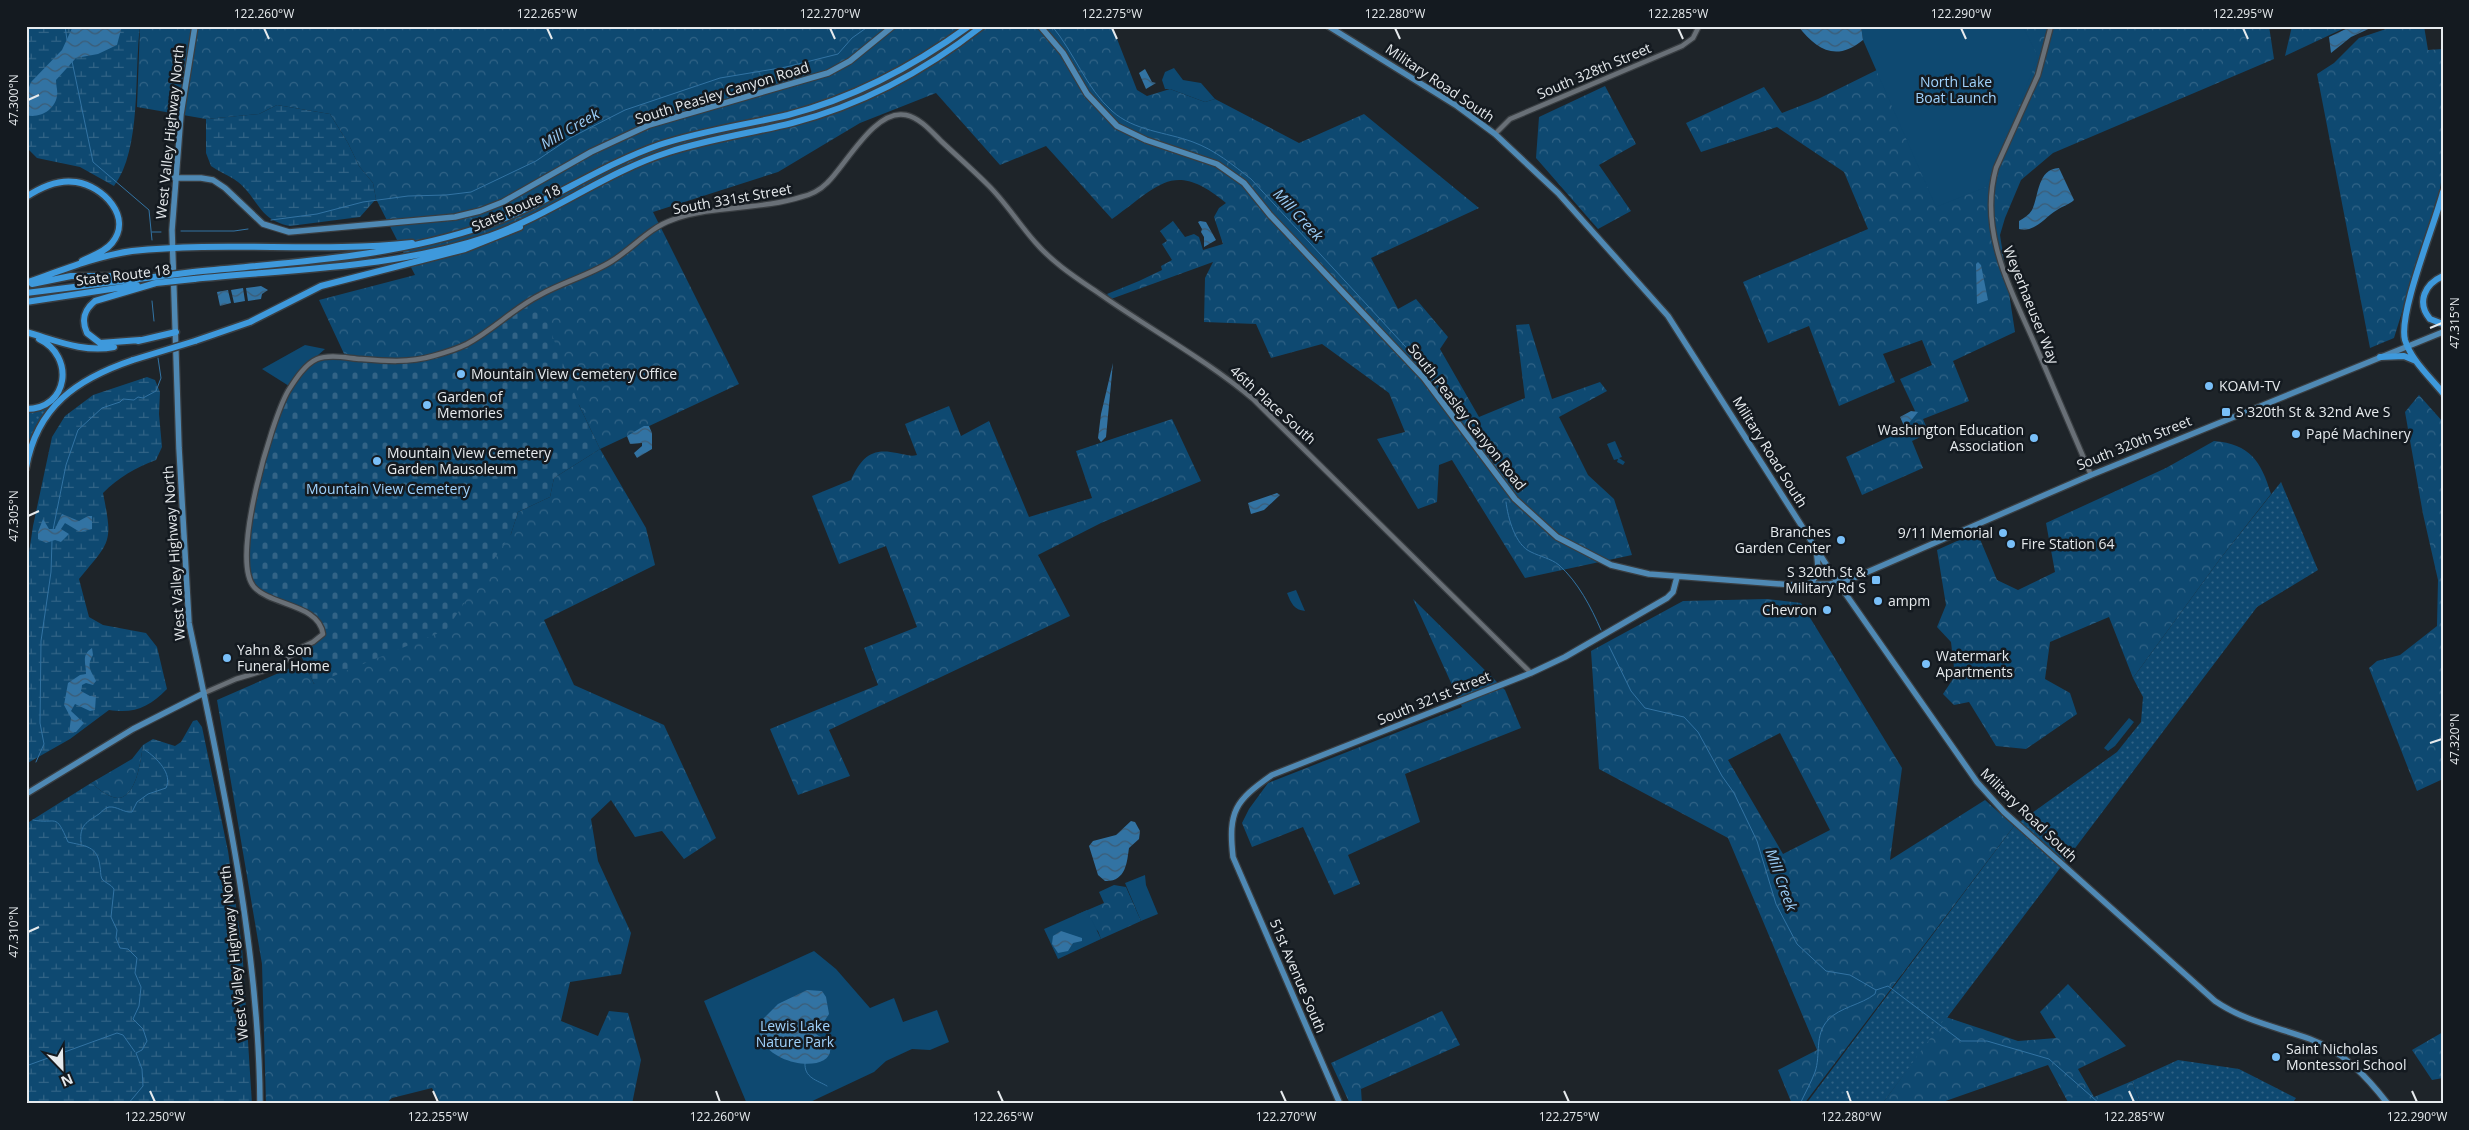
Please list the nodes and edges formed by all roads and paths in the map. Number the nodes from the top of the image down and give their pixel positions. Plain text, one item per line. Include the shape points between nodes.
1 (195, 26) edge
2 (891, 26) edge
3 (969, 26) edge
4 (982, 26) edge
5 (1040, 26) edge
6 (1328, 26) edge
7 (1699, 26) edge
8 (2050, 26) edge
9 (1495, 134) junction
10 (937, 137) joint
11 (174, 178) junction
12 (2443, 192) edge
13 (26, 197) edge
14 (543, 212) junction
15 (431, 241) junction
16 (173, 248) junction
17 (68, 268) junction
18 (194, 275) junction
19 (2443, 276) edge
20 (142, 278) junction
21 (155, 280) junction
22 (26, 284) edge
23 (26, 293) edge
24 (26, 302) edge
25 (2443, 324) edge
26 (26, 332) edge
27 (176, 332) junction
28 (2443, 332) edge
29 (140, 340) junction
30 (2408, 346) junction
31 (2380, 357) junction
32 (2417, 362) junction
33 (2443, 393) edge
34 (26, 409) edge
35 (26, 468) edge
36 (2091, 474) junction
37 (1816, 548) junction
38 (1676, 577) junction
39 (1838, 583) junction
40 (1808, 585) junction
41 (1531, 673) junction
42 (204, 693) junction
43 (26, 794) edge
44 (1233, 857) joint
45 (260, 1104) edge
46 (1340, 1104) edge
47 (2388, 1104) edge

1 - 11 main road, West Valley Highway North
2 - 11 main road, South Peasley Canyon Road via 850,61 828,73 649,125 592,152 503,202 455,218 289,232 263,224 213,180
3 - 15 highway, State Route 18 via 919,60 862,89 800,111 658,146 617,162 514,214
4 - 14 highway, State Route 18 via 920,70 860,99 793,123 658,156
5 - 38 main road, South Peasley Canyon Road via 1062,53 1091,100 1117,126 1146,140 1217,164 1244,183 1270,215 1424,378 1516,499 1536,520 1557,537 1611,565
6 - 9 main road, Military Road South via 1428,87
7 - 9 street, South 328th Street via 1693,38 1682,46 1510,119
8 - 36 street, Weyerhaeuser Way via 2038,75 1998,162 1992,183 1990,216 2004,273
9 - 37 main road, Military Road South via 1558,193 1668,316
10 - 41 street, 46th Place South via 988,185 1034,241 1061,266 1136,320 1198,357 1253,399
10 - 42 street, South 331st Street via 908,115 893,116 859,142 827,183 812,193 672,220 648,233 616,259 537,296 454,349 430,357 400,361 316,360 305,369 286,396 267,446 247,534 246,570 257,591 314,618 322,626 323,634 298,649 280,666
11 - 16 main road, West Valley Highway North
12 - 30 highway via 2406,318 2404,334
13 - 17 highway via 51,184 77,182 98,191 115,207 118,231 114,241 102,251
14 - 18 highway, State Route 18 via 490,236 421,254 355,263
14 - 35 highway, bridge via 531,222 466,249 328,284 303,293 250,322 94,375 65,394 41,425
15 - 16 highway via 360,246
15 - 18 highway, State Route 18 via 393,251
16 - 17 highway via 130,252
16 - 27 main road, West Valley Highway North
17 - 22 highway
18 - 21 highway, State Route 18, bridge
19 - 25 highway via 2428,286 2423,301 2430,318
20 - 21 highway, State Route 18
20 - 22 highway via 71,276
20 - 23 highway, State Route 18
21 - 24 highway, State Route 18
21 - 29 highway via 95,301 84,317 87,333 100,343
26 - 29 highway via 88,349 104,349
26 - 34 highway via 52,347 58,354 63,373 60,388 53,399 40,407
27 - 29 highway
27 - 42 main road, West Valley Highway North via 188,606
28 - 30 main road, South 320th Street
30 - 31 main road, South 320th Street
30 - 32 highway
31 - 32 highway via 2404,356
31 - 36 main road, South 320th Street
32 - 33 highway
36 - 39 main road, South 320th Street via 1875,571
37 - 39 main road, Military Road South
37 - 40 main road via 1818,570 1816,579
38 - 40 main road, South Peasley Canyon Road
38 - 41 main road, South 321st Street via 1673,592 1668,598 1566,657
39 - 40 main road, South Peasley Canyon Road
39 - 47 main road, Military Road South via 1971,775 2004,812 2215,1001 2244,1018 2328,1047 2351,1063
41 - 44 main road, South 321st Street via 1272,775 1247,793 1235,810 1230,833
42 - 43 main road via 136,728
42 - 45 main road, West Valley Highway North via 238,868 252,990
44 - 46 main road, 51st Avenue South

